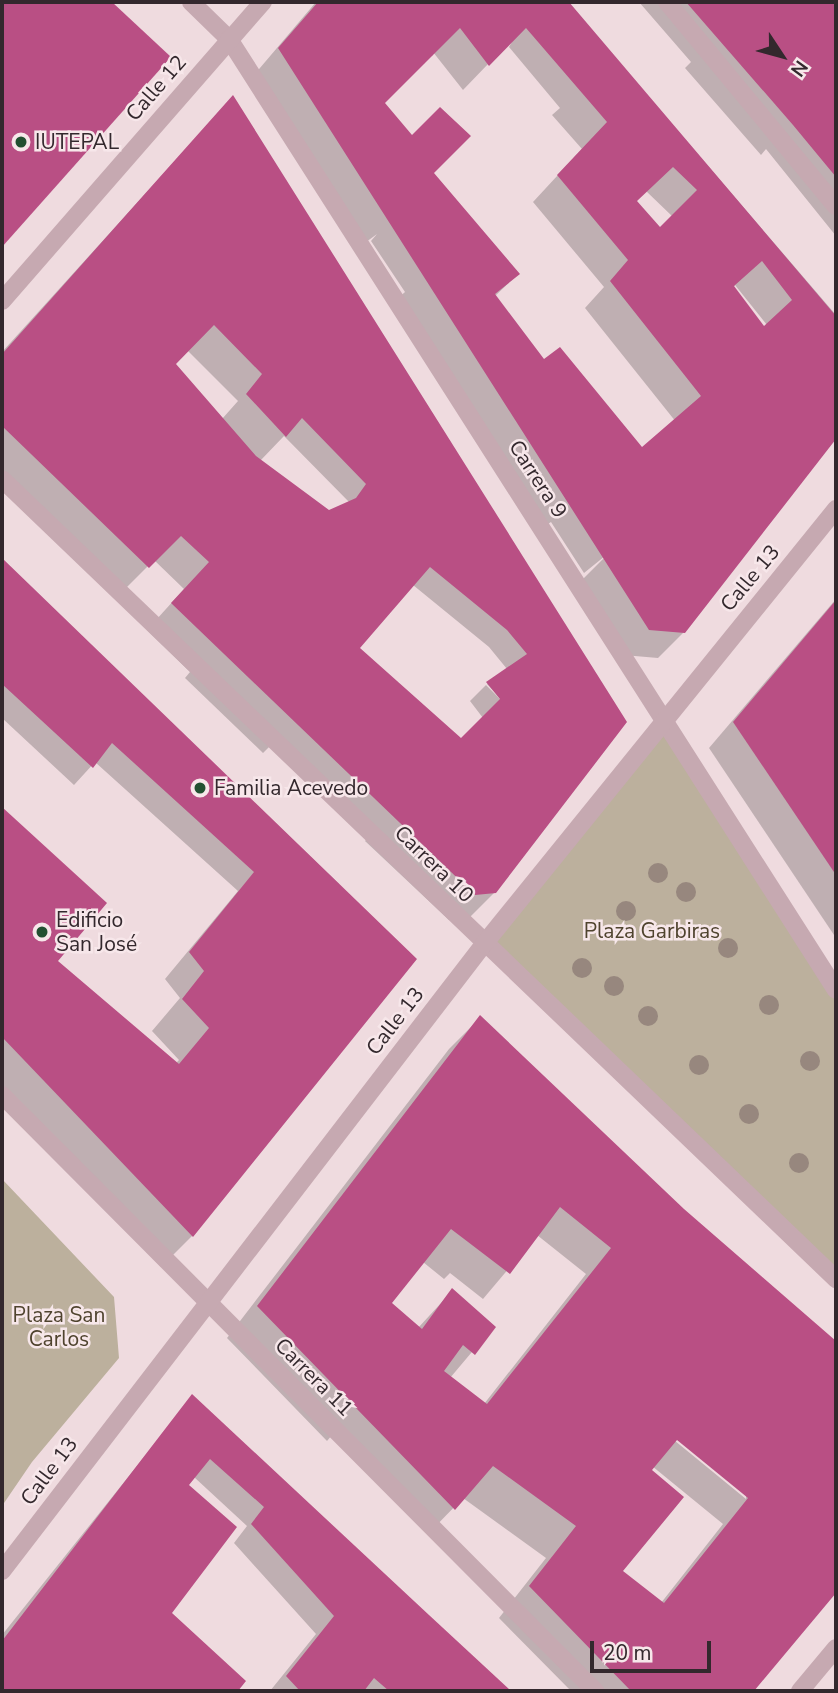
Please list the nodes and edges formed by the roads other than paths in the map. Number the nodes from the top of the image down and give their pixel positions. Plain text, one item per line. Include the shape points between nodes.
1 (191, 2) edge
2 (263, 2) edge
3 (667, 2) edge
4 (229, 38) junction
5 (836, 206) edge
6 (2, 301) edge
7 (2, 479) edge
8 (836, 509) edge
9 (663, 718) junction
10 (484, 944) junction
11 (836, 990) edge
12 (2, 1095) edge
13 (836, 1279) edge
14 (207, 1302) junction
15 (2, 1570) edge
16 (836, 1647) edge
17 (595, 1691) edge
18 (800, 1691) edge

1 - 4 street, Carrera 9
2 - 4 street, Calle 12
3 - 5 street
4 - 6 street, Calle 12
4 - 9 street, Carrera 9
7 - 10 street, Carrera 10
8 - 9 street, Calle 13
9 - 10 street, Calle 13
9 - 11 street, Carrera 9
10 - 13 street, Carrera 10
10 - 14 street, Calle 13
12 - 14 street, Carrera 11
14 - 15 street, Calle 13
14 - 17 street, Carrera 11
16 - 18 street

